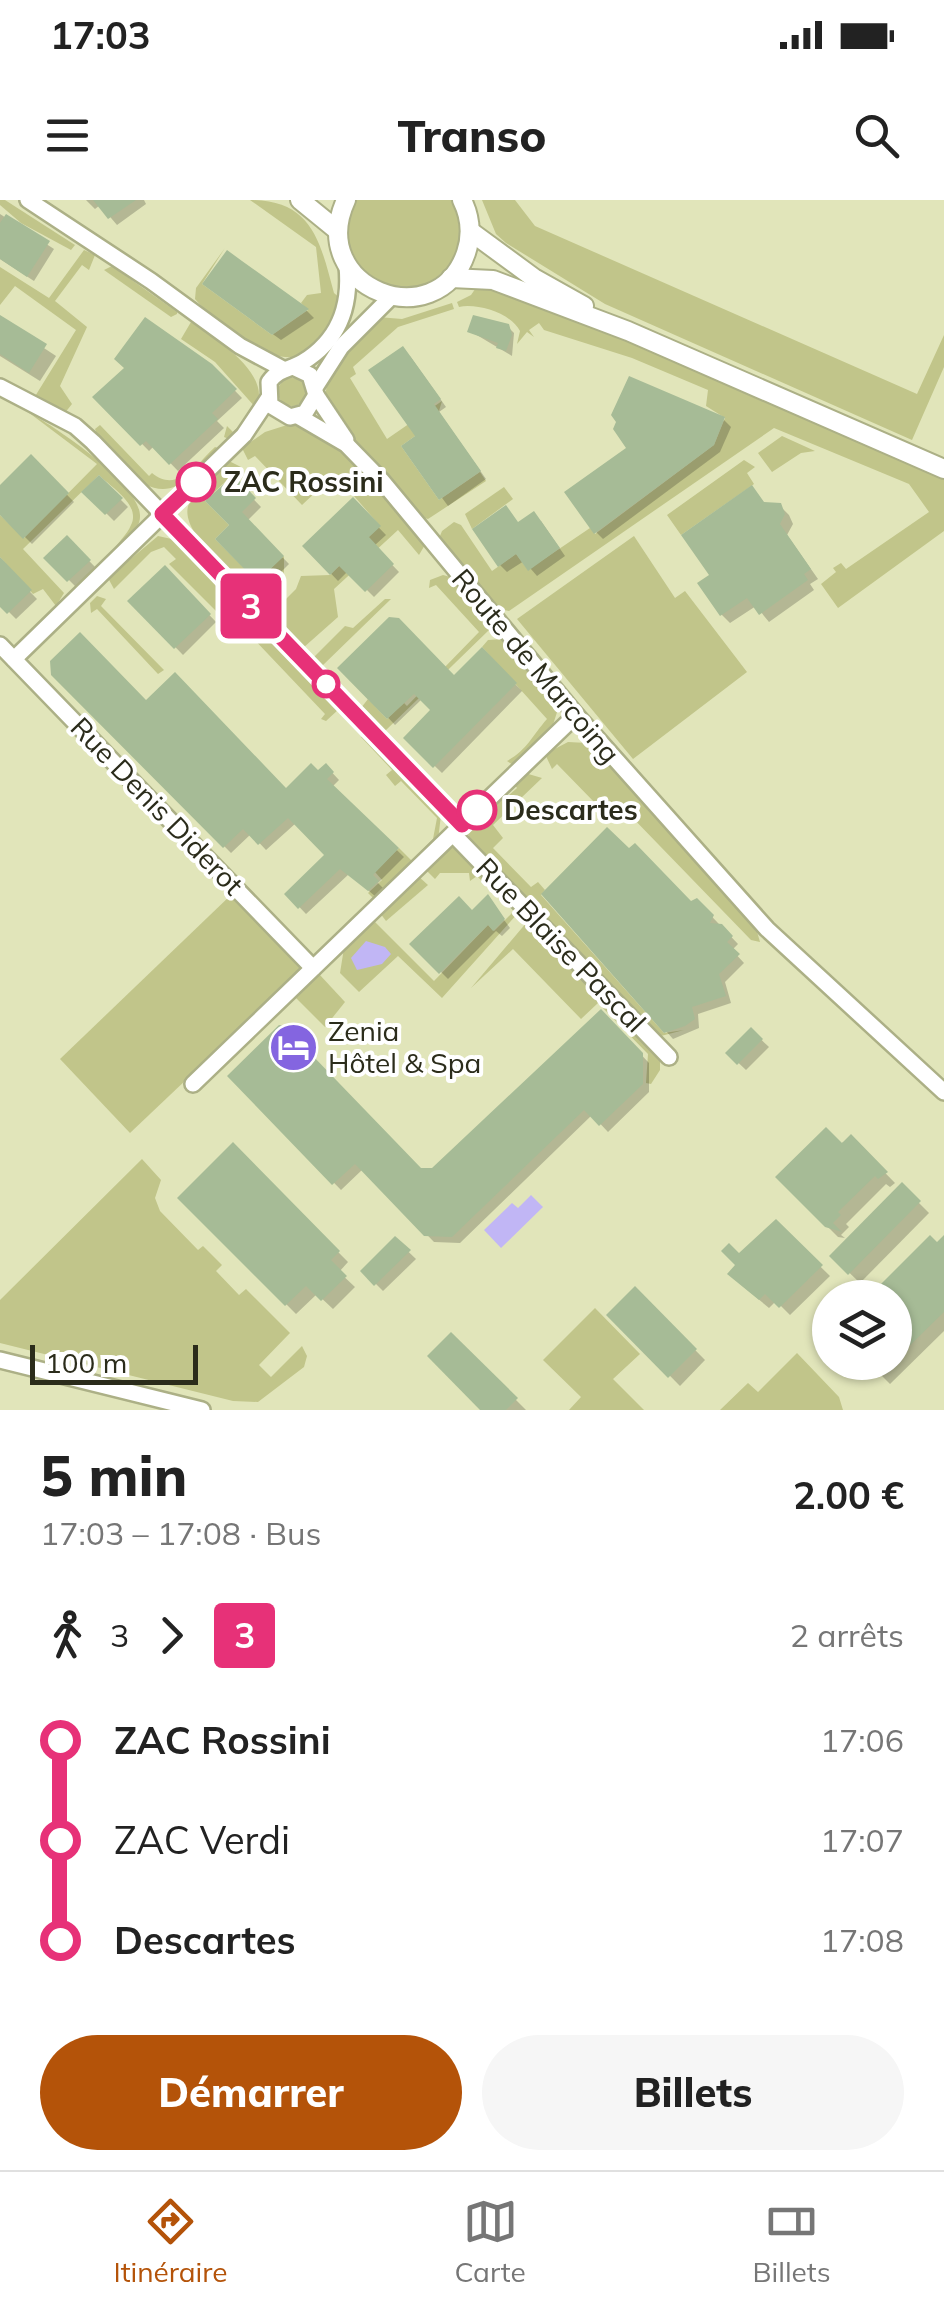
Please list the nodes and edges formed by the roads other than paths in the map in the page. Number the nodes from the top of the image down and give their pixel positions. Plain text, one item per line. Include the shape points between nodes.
1 (28, 200) edge
2 (300, 200) edge
3 (346, 200) edge
4 (462, 200) edge
5 (338, 231) junction
6 (470, 231) junction
7 (348, 266) junction
8 (451, 278) junction
9 (392, 296) junction
10 (628, 331) junction
11 (240, 346) junction
12 (288, 368) junction
13 (0, 387) edge
14 (316, 391) junction
15 (268, 393) junction
16 (292, 416) junction
17 (244, 436) junction
18 (346, 444) junction
19 (944, 469) edge
20 (162, 514) junction
21 (0, 645) edge
22 (14, 659) junction
23 (576, 716) junction
24 (458, 830) junction
25 (313, 968) junction
26 (669, 1056) dead end
27 (192, 1084) dead end
28 (944, 1092) edge
29 (0, 1360) edge
30 (202, 1410) edge

1 - 11 street
2 - 5 main road
3 - 5 main road
4 - 6 main road
5 - 7 main road
6 - 8 main road via 467,252
6 - 10 main road via 534,278
7 - 9 main road via 366,286
7 - 12 street via 340,324 319,350
8 - 9 main road via 417,296
8 - 10 main road via 493,280
9 - 14 street via 341,347
10 - 19 main road
11 - 12 street
11 - 15 street
12 - 14 street via 310,375
12 - 15 street
13 - 20 street, Rue Blaise Pascal via 79,430
14 - 16 street via 310,408
14 - 18 street, Route de Marcoing
15 - 16 street
15 - 17 street
16 - 17 street
16 - 18 street, Route de Marcoing
17 - 20 street
18 - 23 street, Route de Marcoing
20 - 22 street
20 - 24 street, Rue Blaise Pascal
21 - 22 street, Rue Denis Diderot
22 - 25 street, Rue Denis Diderot
23 - 24 street
23 - 28 street, Route de Marcoing via 766,930
24 - 25 street
24 - 26 street, Rue Blaise Pascal
25 - 27 street
29 - 30 street

